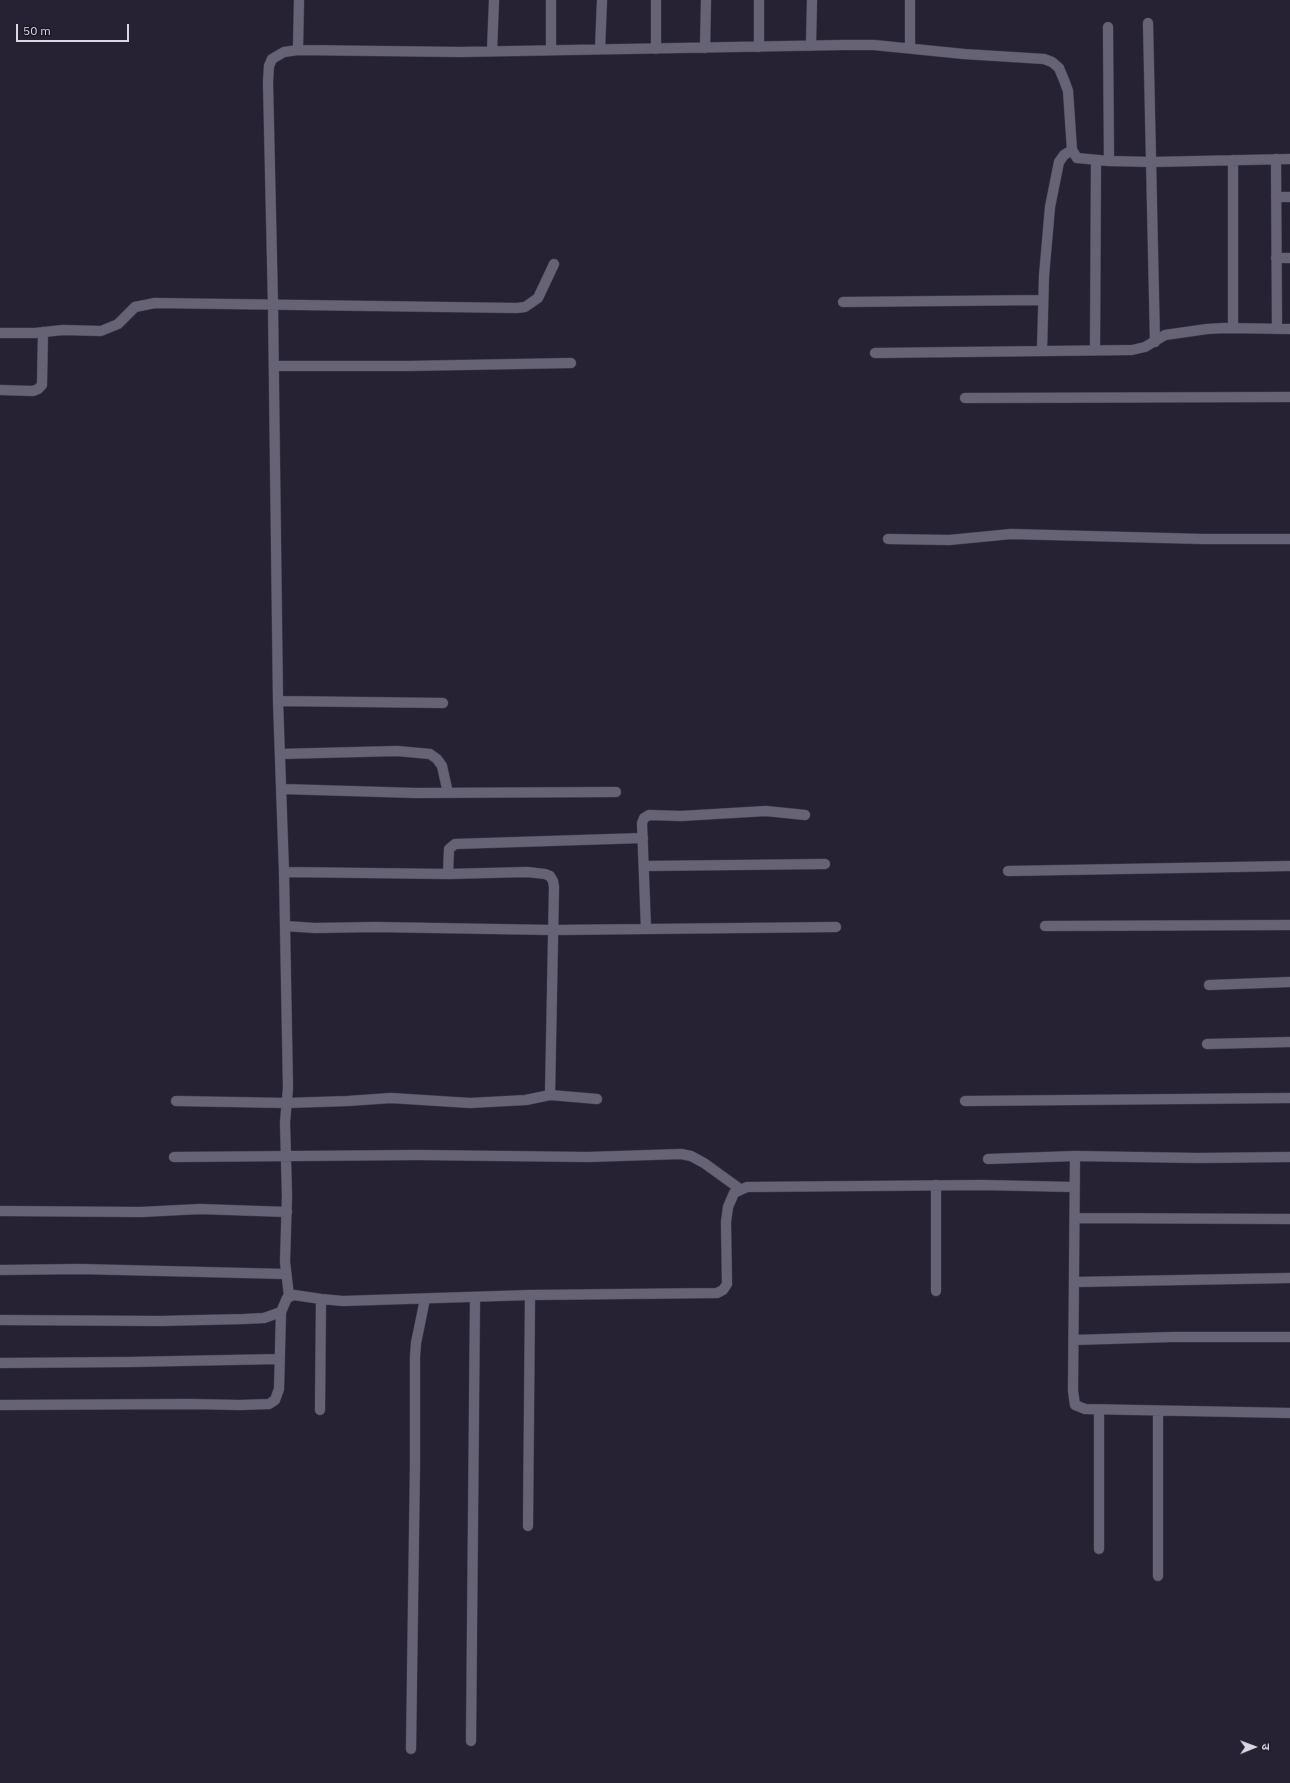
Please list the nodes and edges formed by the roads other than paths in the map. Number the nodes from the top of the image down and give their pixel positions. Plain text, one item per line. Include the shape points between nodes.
1 (299, 0) edge
2 (494, 0) edge
3 (551, 0) edge
4 (602, 0) edge
5 (656, 0) edge
6 (706, 0) edge
7 (759, 0) edge
8 (812, 0) edge
9 (910, 0) edge
10 (1148, 22) dead end
11 (1108, 27) dead end
12 (811, 46) junction
13 (759, 47) junction
14 (705, 48) junction
15 (910, 48) junction
16 (551, 49) junction
17 (600, 49) junction
18 (656, 49) junction
19 (298, 50) junction
20 (492, 51) junction
21 (1072, 150) junction
22 (1276, 159) junction
23 (1290, 159) edge
24 (1096, 160) junction
25 (1233, 160) junction
26 (1109, 161) junction
27 (1152, 162) junction
28 (1276, 197) junction
29 (1290, 197) edge
30 (1276, 258) junction
31 (1290, 258) edge
32 (554, 264) dead end
33 (1043, 300) junction
34 (843, 302) dead end
35 (273, 305) junction
36 (1233, 328) junction
37 (1277, 329) junction
38 (1290, 329) edge
39 (43, 332) junction
40 (0, 333) edge
41 (1155, 342) junction
42 (1095, 350) junction
43 (1042, 351) junction
44 (875, 353) dead end
45 (570, 363) dead end
46 (274, 366) junction
47 (0, 390) edge
48 (1290, 397) edge
49 (965, 398) dead end
50 (888, 539) dead end
51 (1290, 539) edge
52 (278, 701) junction
53 (443, 703) dead end
54 (280, 754) junction
55 (282, 789) junction
56 (448, 792) junction
57 (616, 792) dead end
58 (805, 815) dead end
59 (643, 838) junction
60 (825, 864) dead end
61 (644, 866) junction
62 (1290, 866) edge
63 (1008, 871) dead end
64 (284, 872) junction
65 (448, 874) junction
66 (1290, 925) edge
67 (285, 926) junction
68 (1045, 926) dead end
69 (836, 927) dead end
70 (646, 929) junction
71 (553, 930) junction
72 (1290, 982) edge
73 (1209, 985) dead end
74 (1290, 1042) edge
75 (1207, 1044) dead end
76 (550, 1095) junction
77 (1290, 1098) edge
78 (597, 1099) dead end
79 (176, 1101) dead end
80 (965, 1101) dead end
81 (287, 1102) junction
82 (285, 1156) junction
83 (1075, 1156) junction
84 (174, 1157) dead end
85 (1290, 1157) edge
86 (988, 1159) dead end
87 (936, 1185) junction
88 (1074, 1187) junction
89 (740, 1189) junction
90 (0, 1211) edge
91 (287, 1212) junction
92 (1075, 1218) junction
93 (1290, 1219) edge
94 (0, 1270) edge
95 (286, 1274) junction
96 (1290, 1278) edge
97 (1075, 1282) junction
98 (936, 1291) dead end
99 (530, 1295) junction
100 (289, 1296) junction
101 (475, 1298) junction
102 (321, 1299) junction
103 (425, 1299) junction
104 (281, 1312) junction
105 (0, 1320) edge
106 (1290, 1337) edge
107 (1074, 1340) junction
108 (279, 1359) junction
109 (0, 1363) edge
110 (0, 1405) edge
111 (320, 1410) dead end
112 (1099, 1410) junction
113 (1158, 1411) junction
114 (1290, 1413) edge
115 (528, 1526) dead end
116 (1099, 1549) dead end
117 (1158, 1576) dead end
118 (471, 1741) dead end
119 (412, 1749) dead end

1 - 19 street
2 - 20 street
3 - 16 street
4 - 17 street
5 - 18 street
6 - 14 street
7 - 13 street
8 - 12 street
9 - 15 street
10 - 27 street
11 - 26 street
12 - 13 street
12 - 15 street via 874,45
13 - 14 street
14 - 18 street
15 - 21 street via 1044,59 1052,62 1059,68 1068,91
16 - 17 street
16 - 20 street
17 - 18 street
19 - 20 street
19 - 35 street via 277,55 269,66
21 - 24 street via 1077,158
21 - 33 street via 1059,162 1056,173 1050,207
22 - 23 street
22 - 25 street
22 - 28 street
24 - 26 street
24 - 42 street
25 - 27 street
25 - 36 street
26 - 27 street
27 - 41 street
28 - 29 street
28 - 30 street
30 - 31 street
30 - 37 street
32 - 35 street via 538,298 525,307
33 - 34 street
33 - 43 street
35 - 39 street via 144,304 135,307 118,324 101,332
35 - 46 street
36 - 37 street
36 - 41 street via 1165,335
37 - 38 street
39 - 40 street
39 - 47 street via 42,385 33,391
41 - 42 street via 1132,350
42 - 43 street
43 - 44 street
45 - 46 street
46 - 52 street
48 - 49 street
50 - 51 street via 949,540 1011,534
52 - 53 street
52 - 54 street
54 - 55 street
54 - 56 street via 397,751 430,754 442,766
55 - 56 street
55 - 64 street
56 - 57 street
58 - 59 street via 766,811 681,816 649,815 642,823
59 - 61 street
59 - 65 street via 455,844 449,849
60 - 61 street
61 - 70 street
62 - 63 street
64 - 65 street
64 - 67 street
65 - 71 street via 537,872 550,876 554,887
66 - 68 street
67 - 71 street
67 - 81 street
69 - 70 street
70 - 71 street
71 - 76 street
72 - 73 street
74 - 75 street
76 - 78 street
76 - 81 street via 526,1100 470,1103 391,1098 348,1102
77 - 80 street
79 - 81 street
81 - 82 street
82 - 84 street
82 - 89 street via 588,1157 681,1154 700,1161
82 - 91 street
83 - 85 street
83 - 86 street
83 - 88 street
87 - 88 street
87 - 89 street via 747,1186
87 - 98 street
88 - 92 street
89 - 99 street via 734,1193 728,1207 727,1284 723,1290 710,1294
90 - 91 street via 141,1212 200,1209
91 - 95 street
92 - 93 street
92 - 97 street
94 - 95 street via 102,1269
95 - 100 street
96 - 97 street
97 - 107 street
99 - 101 street
99 - 115 street
100 - 102 street
100 - 104 street
101 - 103 street
101 - 118 street
102 - 103 street
102 - 111 street
103 - 119 street via 415,1357
104 - 105 street via 264,1318 244,1319
104 - 108 street
106 - 107 street
107 - 112 street via 1075,1405 1079,1408
108 - 109 street
108 - 110 street via 277,1396 275,1400 261,1405
112 - 113 street
112 - 116 street
113 - 114 street
113 - 117 street

